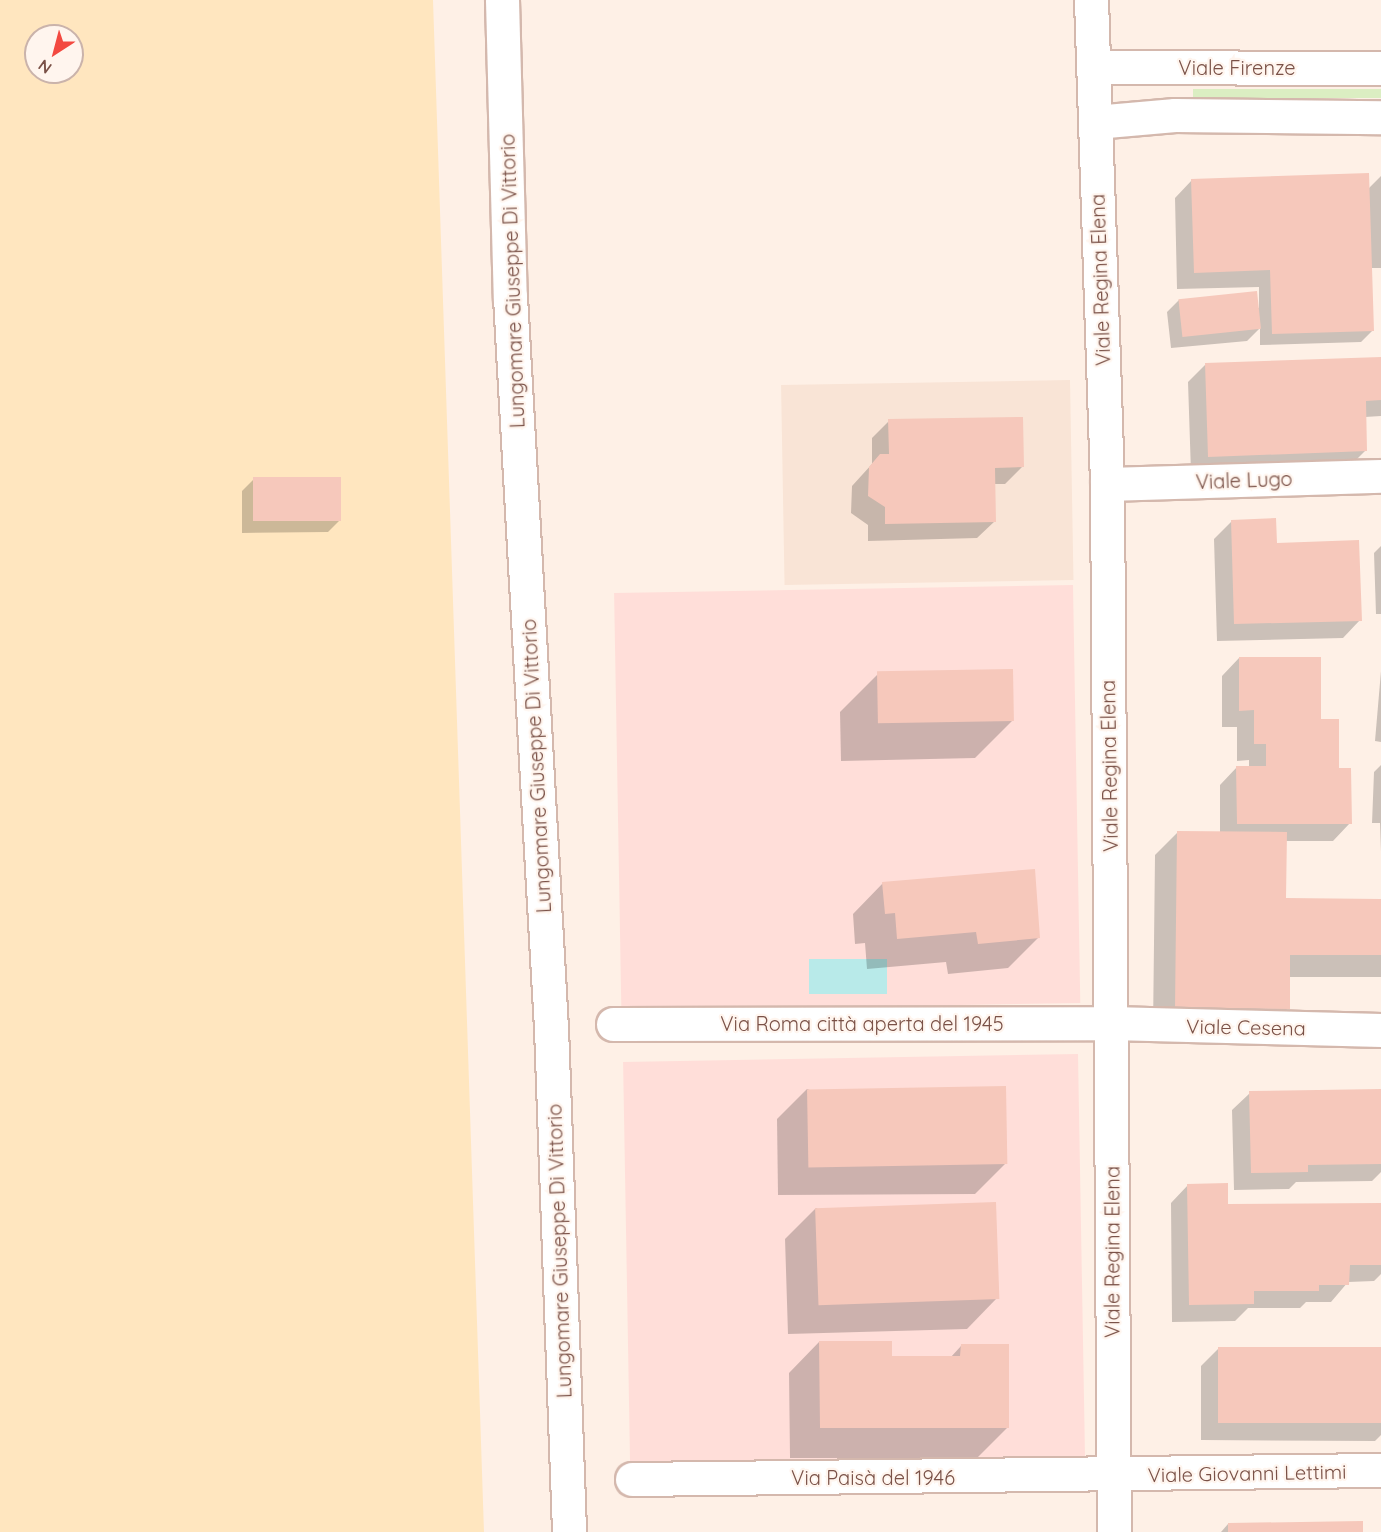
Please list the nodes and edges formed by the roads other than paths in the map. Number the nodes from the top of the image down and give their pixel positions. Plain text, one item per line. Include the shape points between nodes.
1 (502, 0) edge
2 (1091, 0) edge
3 (1093, 67) junction
4 (1381, 68) edge
5 (1381, 117) edge
6 (1095, 122) junction
7 (1381, 476) edge
8 (1107, 484) junction
9 (1111, 1023) junction
10 (613, 1024) dead end
11 (1381, 1030) edge
12 (1381, 1470) edge
13 (1114, 1475) junction
14 (632, 1479) dead end
15 (569, 1532) edge
16 (1114, 1532) edge

1 - 15 street, Lungomare Giuseppe Di Vittorio via 511,307 551,1028
2 - 3 street, Viale Regina Elena
3 - 4 street, Viale Firenze
3 - 6 street, Viale Regina Elena
5 - 6 street via 1175,115
6 - 8 street, Viale Regina Elena
7 - 8 street, Viale Lugo
8 - 9 street, Viale Regina Elena
9 - 10 street, Via Roma città aperta del 1945
9 - 11 street, Viale Cesena
9 - 13 street, Viale Regina Elena
12 - 13 street, Viale Giovanni Lettimi
13 - 14 street, Via Paisà del 1946
13 - 16 street, Viale Regina Elena

